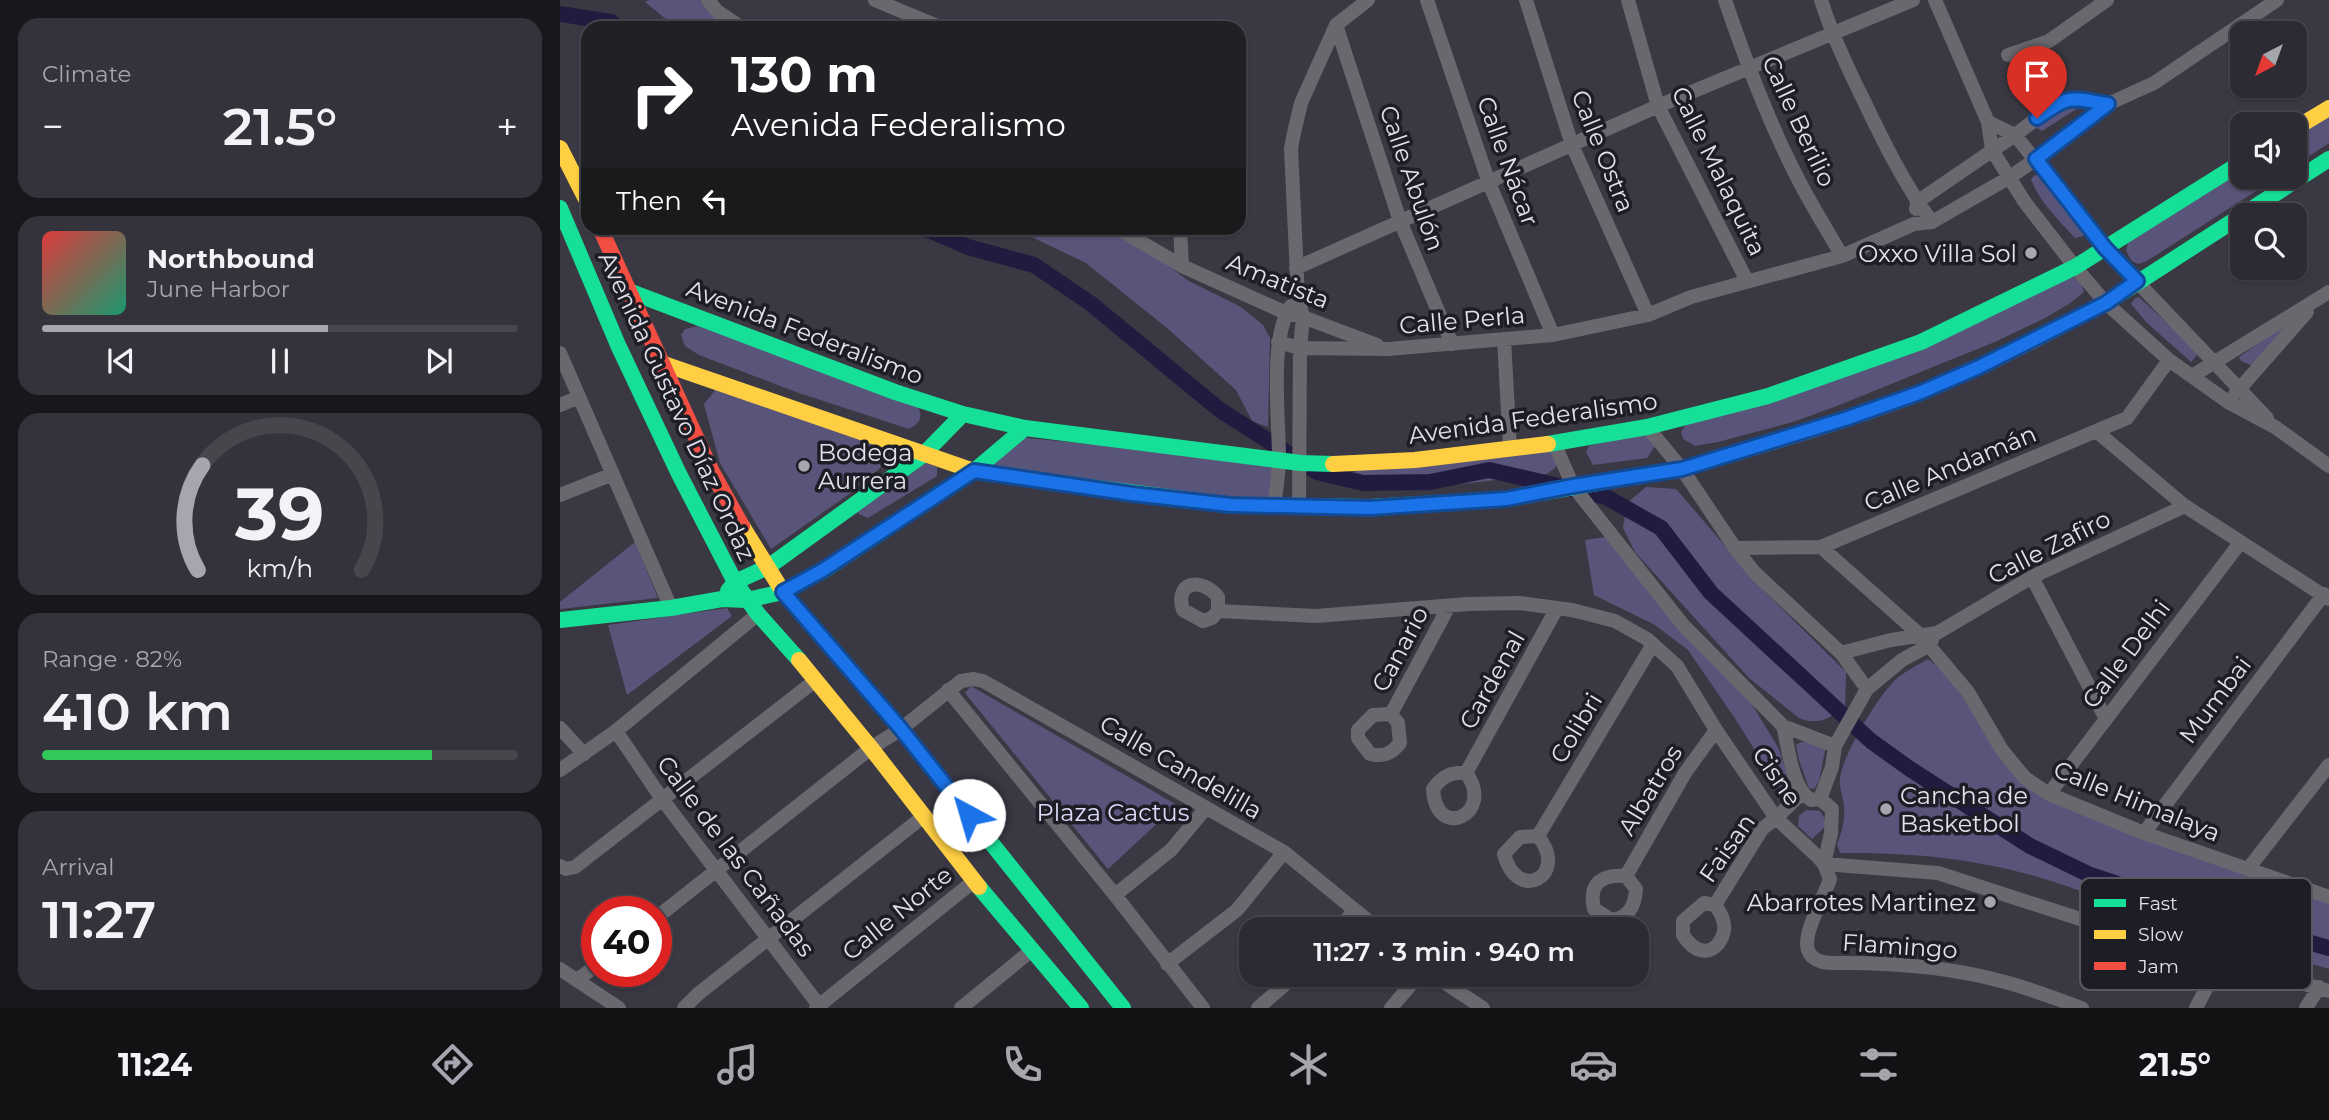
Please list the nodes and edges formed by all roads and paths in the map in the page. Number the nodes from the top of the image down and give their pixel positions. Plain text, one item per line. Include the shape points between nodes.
1 (708, 0) edge
2 (875, 0) edge
3 (1368, 0) edge
4 (1427, 0) edge
5 (1526, 0) edge
6 (1628, 0) edge
7 (1725, 0) edge
8 (1821, 0) edge
9 (1913, 0) edge
10 (1935, 0) edge
11 (2107, 0) edge
12 (2277, 0) edge
13 (732, 21) edge
14 (925, 21) edge
15 (1336, 25) junction
16 (1832, 34) junction
17 (2008, 55) dead end
18 (1749, 70) junction
19 (2108, 104) junction
20 (1658, 106) junction
21 (2329, 108) edge
22 (2307, 121) edge
23 (1989, 122) junction
24 (2015, 135) junction
25 (1572, 145) junction
26 (560, 148) edge
27 (1993, 150) junction
28 (2036, 159) junction
29 (2329, 159) edge
30 (2230, 170) edge
31 (2010, 177) junction
32 (1489, 183) junction
33 (581, 189) edge
34 (1917, 202) junction
35 (560, 209) edge
36 (1400, 221) junction
37 (1932, 222) junction
38 (1914, 224) junction
39 (603, 235) edge
40 (1130, 235) edge
41 (1180, 235) edge
42 (2105, 248) junction
43 (1842, 256) junction
44 (1182, 266) junction
45 (2075, 267) junction
46 (1296, 268) junction
47 (1747, 281) junction
48 (2137, 281) junction
49 (631, 292) junction
50 (2323, 296) edge
51 (1298, 297) junction
52 (2106, 303) junction
53 (1286, 313) junction
54 (1648, 315) junction
55 (1303, 317) junction
56 (1553, 335) junction
57 (1504, 339) junction
58 (1278, 342) junction
59 (1452, 344) junction
60 (1300, 348) junction
61 (1388, 349) junction
62 (560, 353) edge
63 (2169, 360) junction
64 (2214, 362) junction
65 (664, 364) junction
66 (2192, 376) junction
67 (2241, 388) junction
68 (579, 397) junction
69 (2228, 402) junction
70 (560, 405) edge
71 (963, 414) junction
72 (1647, 427) junction
73 (2275, 427) junction
74 (1025, 428) junction
75 (2096, 431) junction
76 (1555, 443) junction
77 (1510, 448) junction
78 (923, 456) junction
79 (1279, 461) junction
80 (1301, 463) junction
81 (2329, 466) edge
82 (1682, 469) junction
83 (974, 471) junction
84 (613, 474) junction
85 (1573, 486) junction
86 (560, 495) edge
87 (2185, 506) junction
88 (1274, 507) junction
89 (1299, 507) junction
90 (2240, 543) junction
91 (1821, 547) junction
92 (1735, 548) junction
93 (768, 567) junction
94 (2032, 577) junction
95 (735, 582) junction
96 (783, 592) junction
97 (2326, 596) edge
98 (722, 599) junction
99 (747, 600) junction
100 (1449, 606) junction
101 (671, 608) junction
102 (1557, 608) junction
103 (1218, 611) dead end
104 (758, 614) junction
105 (560, 620) edge
106 (1924, 641) junction
107 (1653, 644) junction
108 (1840, 653) junction
109 (816, 680) junction
110 (948, 690) junction
111 (1867, 690) junction
112 (1391, 713) dead end
113 (2106, 719) junction
114 (1783, 726) junction
115 (560, 728) edge
116 (901, 729) junction
117 (1716, 730) junction
118 (616, 731) junction
119 (1835, 746) junction
120 (871, 748) junction
121 (584, 754) junction
122 (2329, 765) edge
123 (560, 770) edge
124 (1466, 773) dead end
125 (1803, 792) junction
126 (2049, 794) junction
127 (662, 799) junction
128 (1819, 799) junction
129 (1206, 808) junction
130 (924, 816) junction
131 (1776, 818) junction
132 (2144, 833) junction
133 (1538, 836) dead end
134 (1284, 852) junction
135 (1824, 864) junction
136 (560, 866) edge
137 (2248, 869) junction
138 (716, 871) junction
139 (1626, 876) dead end
140 (2274, 878) edge
141 (974, 881) junction
142 (2312, 891) edge
143 (1115, 895) junction
144 (2329, 897) edge
145 (672, 905) edge
146 (1715, 905) dead end
147 (1355, 910) junction
148 (1349, 917) edge
149 (1363, 917) edge
150 (2080, 919) edge
151 (769, 938) junction
152 (1032, 950) junction
153 (1167, 964) junction
154 (560, 969) edge
155 (581, 978) edge
156 (578, 980) junction
157 (1282, 987) edge
158 (1409, 987) edge
159 (1451, 987) edge
160 (2324, 989) edge
161 (2205, 990) edge
162 (818, 1007) edge
163 (619, 1008) edge
164 (684, 1008) edge
165 (961, 1008) edge
166 (1081, 1008) edge
167 (1123, 1008) edge
168 (1203, 1008) edge
169 (1258, 1008) edge
170 (1391, 1008) edge
171 (1483, 1008) edge
172 (2082, 1008) edge
173 (2196, 1008) edge
174 (2306, 1008) edge

1 - 13 street
2 - 14 street
3 - 15 street
4 - 32 street, Calle Nácar
5 - 25 street, Calle Ostra
6 - 20 street, Calle Malaquita
7 - 18 street, Calle Berilio
8 - 16 street
9 - 16 street
10 - 23 street
11 - 17 street via 2049,41
12 - 19 street via 2154,83
15 - 36 street, Calle Abulón
15 - 46 street via 1301,103 1291,148
16 - 18 street
16 - 34 street
18 - 20 street
18 - 43 street, Calle Berilio via 1795,174
19 - 24 street via 2060,101
19 - 28 street
20 - 25 street
20 - 47 street, Calle Malaquita
21 - 22 street
23 - 24 street
23 - 27 street
24 - 27 street
24 - 28 street
25 - 32 street
25 - 54 street, Calle Ostra
26 - 33 street
27 - 31 street
27 - 34 street
28 - 31 street
28 - 42 street
29 - 48 street
30 - 42 street, Avenida Federalismo
31 - 37 street
31 - 45 street
32 - 36 street
32 - 56 street, Calle Nácar
34 - 37 street
34 - 38 street
35 - 95 street, Avenida Gustavo Díaz Ordaz via 623,356
36 - 46 street
36 - 59 street, Calle Abulón
37 - 38 street, Calle Perla
38 - 43 street, Calle Perla
39 - 49 street, Avenida Gustavo Díaz Ordaz
40 - 44 street, Amatista
41 - 44 street
42 - 45 street, Avenida Federalismo
42 - 48 street
43 - 47 street, Calle Perla
44 - 53 street, Amatista
45 - 52 street
45 - 72 street, Avenida Federalismo via 1921,342 1768,396
46 - 51 street
47 - 54 street, Calle Perla
48 - 52 street
48 - 64 street
49 - 65 street, Avenida Gustavo Díaz Ordaz
49 - 71 street, Avenida Federalismo
50 - 64 street
50 - 67 street
51 - 53 street
51 - 55 street
52 - 63 street
52 - 82 street via 1919,393
53 - 55 street, Amatista
53 - 58 street
54 - 56 street, Calle Perla
55 - 60 street
55 - 61 street, Amatista
56 - 57 street, Calle Perla
57 - 59 street, Calle Perla
57 - 77 street
58 - 60 street, Calle Perla
58 - 79 street
59 - 61 street, Calle Perla
60 - 61 street, Calle Perla
60 - 80 street
62 - 68 street
63 - 66 street
63 - 75 street, Calle Andamán via 2127,418
64 - 66 street
64 - 67 street
65 - 78 street
65 - 93 street, Avenida Gustavo Díaz Ordaz via 712,472
66 - 69 street
67 - 69 street
67 - 73 street
68 - 70 street
68 - 84 street
69 - 73 street
71 - 74 street, Avenida Federalismo
71 - 78 street
72 - 76 street, Avenida Federalismo
72 - 82 street
73 - 81 street
74 - 79 street, Avenida Federalismo
74 - 83 street
75 - 87 street
75 - 91 street, Calle Andamán
76 - 77 street, Avenida Federalismo
76 - 85 street
77 - 80 street, Avenida Federalismo via 1416,460
78 - 83 street
78 - 93 street
79 - 80 street, Avenida Federalismo
79 - 88 street
80 - 89 street
82 - 85 street
82 - 92 street
83 - 88 street via 1132,494
83 - 96 street
84 - 86 street
84 - 101 street
85 - 89 street via 1450,504
85 - 114 street via 1684,626
87 - 90 street
87 - 94 street, Calle Zafiro
88 - 89 street
90 - 97 street
90 - 113 street, Calle Delhi
91 - 92 street
91 - 106 street, Calle Himalaya
92 - 108 street via 1755,573
93 - 95 street
93 - 96 street, Avenida Gustavo Díaz Ordaz
94 - 106 street, Calle Zafiro
94 - 113 street
95 - 98 street
95 - 99 street, Avenida Gustavo Díaz Ordaz
96 - 99 street
96 - 116 street, Avenida Gustavo Díaz Ordaz
97 - 132 street, Mumbai
98 - 99 street
98 - 101 street
99 - 104 street, Avenida Gustavo Díaz Ordaz
100 - 102 street, Cisne via 1519,603
100 - 103 street, Cisne via 1316,616
100 - 112 street, Canario
101 - 105 street
102 - 107 street, Cisne via 1615,621
102 - 124 street, Cardenal
104 - 109 street, Avenida Gustavo Díaz Ordaz
104 - 118 street
106 - 108 street, Calle Zafiro
106 - 111 street, Calle Zafiro
106 - 126 street, Calle Himalaya via 1968,692 2014,767
107 - 117 street, Cisne via 1677,666
107 - 133 street, Colibri
108 - 111 street
109 - 120 street, Avenida Gustavo Díaz Ordaz
109 - 127 street
110 - 116 street, Calle Candelilla
110 - 129 street, Calle Candelilla via 967,679 983,681
110 - 143 street
111 - 119 street, Calle Zafiro
113 - 126 street, Calle Delhi
114 - 119 street
114 - 125 street
115 - 121 street
116 - 120 street, Calle Candelilla
116 - 167 street, Avenida Gustavo Díaz Ordaz
117 - 131 street, Cisne
117 - 139 street, Albatros via 1685,773
118 - 121 street
118 - 127 street, Calle de las Cañadas
119 - 128 street, Calle Zafiro
120 - 130 street, Avenida Gustavo Díaz Ordaz
120 - 138 street, Calle Candelilla
121 - 123 street
122 - 137 street
125 - 128 street via 1811,800
125 - 131 street, Faisan
126 - 132 street, Calle Himalaya
127 - 136 street via 575,867
127 - 138 street, Calle de las Cañadas
128 - 135 street via 1832,809
129 - 134 street, Calle Candelilla
129 - 143 street via 1171,850
130 - 141 street, Avenida Gustavo Díaz Ordaz
130 - 151 street
131 - 135 street, Cisne
131 - 146 street, Faisan via 1752,843
132 - 137 street, Calle Himalaya
134 - 147 street, Calle Candelilla
134 - 153 street via 1237,910
135 - 150 street via 1938,873
135 - 172 street, Flamingo via 1830,878 1806,947 1825,964 1945,970 2005,982
137 - 140 street, Calle Himalaya
138 - 145 street, Calle Candelilla
138 - 151 street, Calle de las Cañadas
141 - 152 street, Avenida Gustavo Díaz Ordaz
141 - 162 street, Calle Norte
142 - 144 street, Calle Himalaya
143 - 153 street
147 - 148 street
147 - 149 street, Calle Candelilla
151 - 162 street, Calle de las Cañadas
151 - 164 street
152 - 165 street
152 - 166 street, Avenida Gustavo Díaz Ordaz
153 - 168 street
154 - 156 street
155 - 156 street
156 - 163 street
157 - 169 street
158 - 170 street
159 - 171 street
160 - 174 street
161 - 173 street

